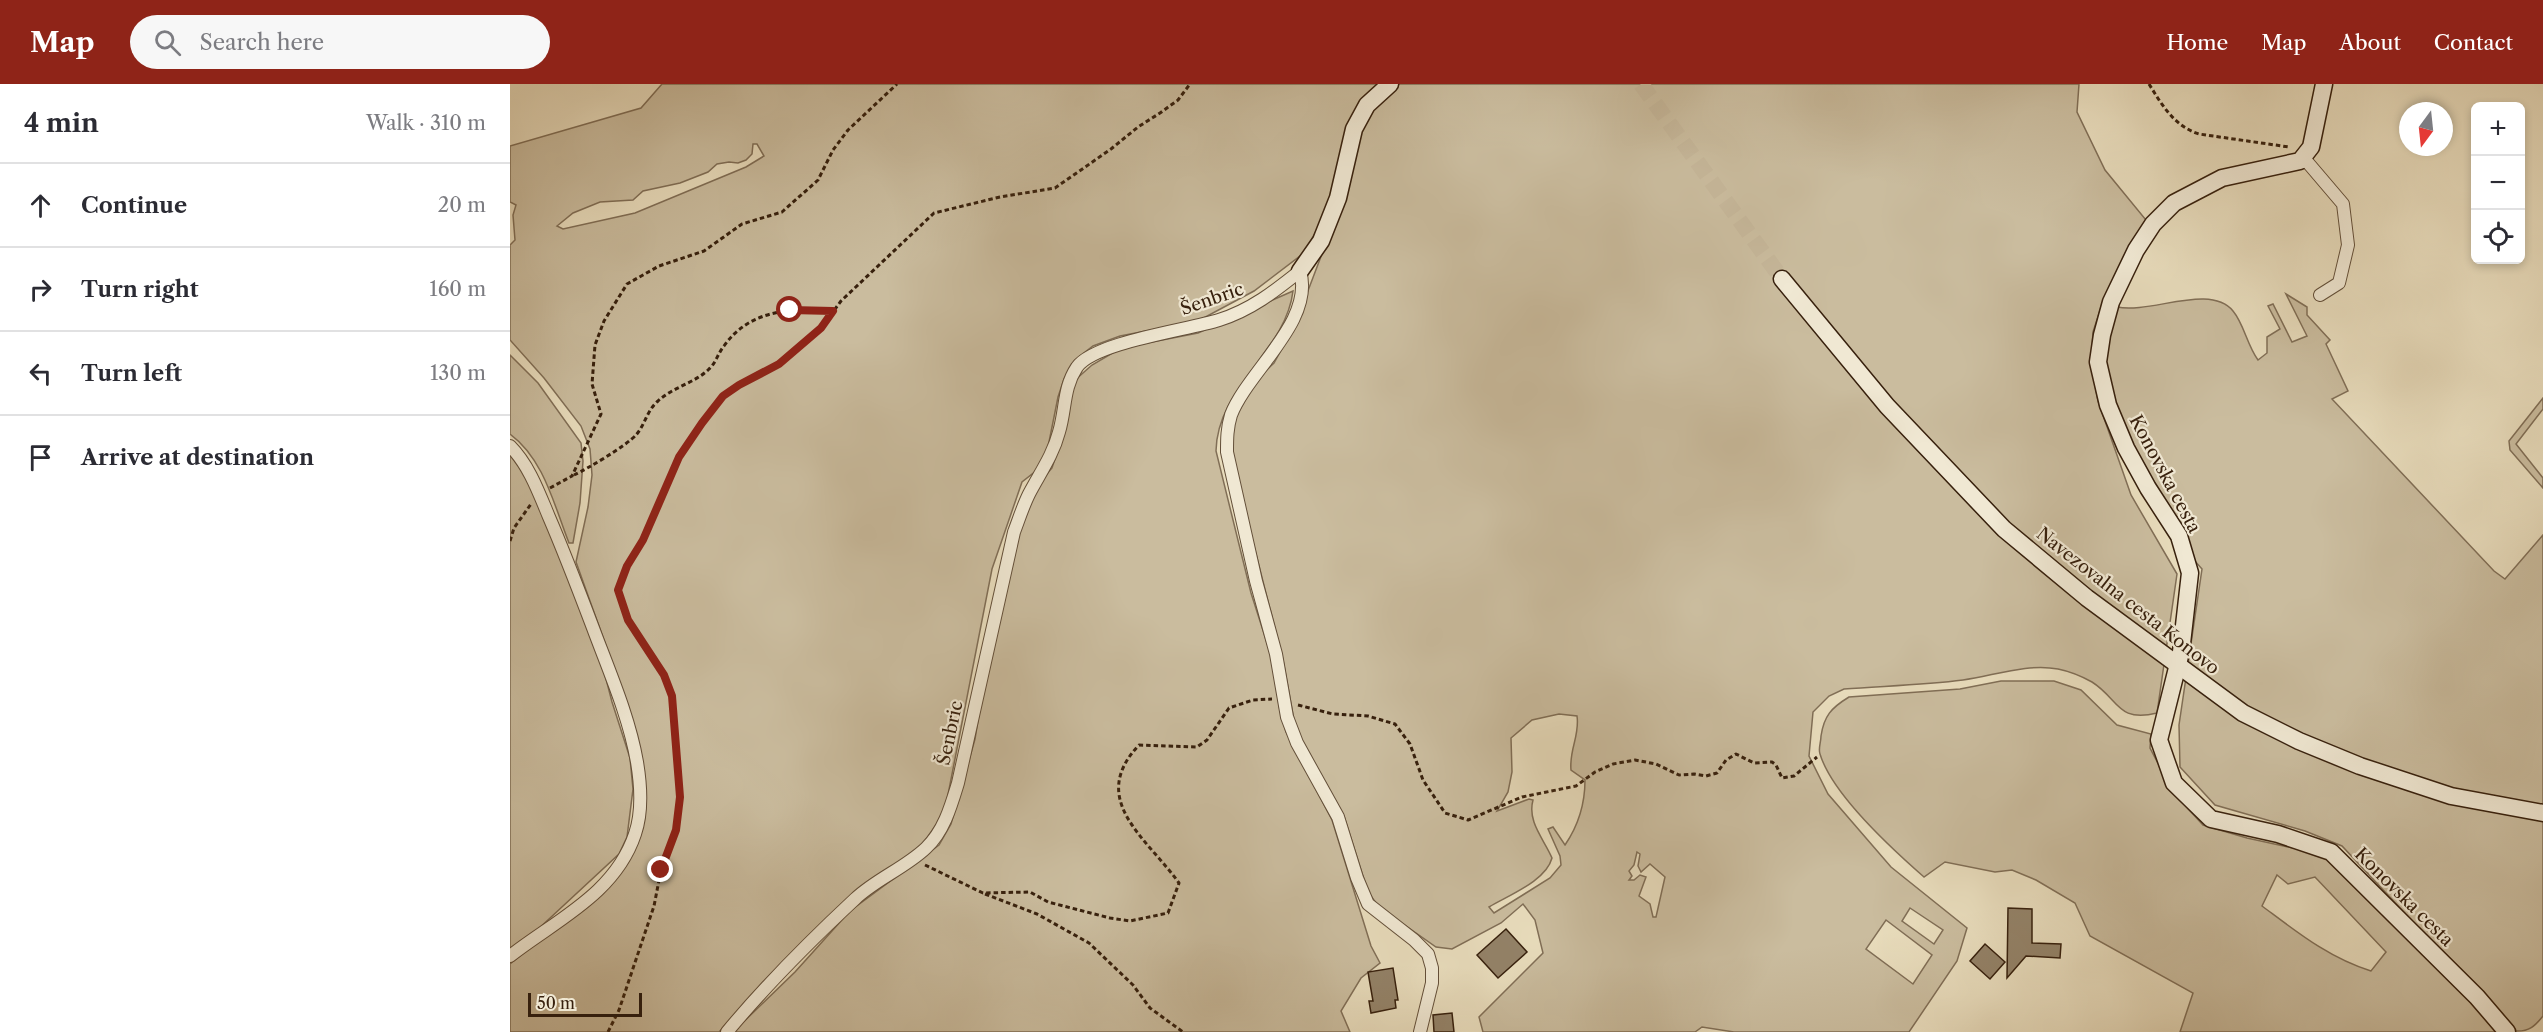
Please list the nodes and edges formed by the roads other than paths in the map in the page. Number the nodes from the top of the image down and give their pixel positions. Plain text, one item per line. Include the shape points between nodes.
1 (1390, 84) edge
2 (2324, 84) edge
3 (2306, 154) junction
4 (1300, 271) junction
5 (1782, 279) tunnel mouth
6 (2320, 295) dead end
7 (510, 446) edge
8 (2178, 665) junction
9 (2543, 813) edge
10 (510, 956) edge
11 (727, 1032) edge
12 (1420, 1032) edge
13 (2506, 1032) edge

1 - 4 street via 1367,105 1353,129 1338,198 1321,241
2 - 3 street via 2312,147
3 - 6 street via 2343,204 2348,245 2339,282
3 - 8 street, Konovska cesta via 2300,161 2222,178 2174,203 2153,224 2136,250 2111,302 2102,335 2098,362 2108,405 2126,448 2179,536 2190,573
4 - 11 street, Šenbric via 1251,307 1219,320 1134,340 1097,353 1078,365 1063,401 1060,431 1014,532 958,783 947,816 926,848 857,897
4 - 12 street via 1301,300 1281,339 1232,413 1226,433 1227,452 1276,654 1287,717 1338,817 1368,904 1428,954 1432,984
5 - 8 street, Navezovalna cesta Konovo via 1887,406 2004,529 2087,598
7 - 10 street via 519,454 540,495 570,567 620,703 636,761 641,799 636,833 625,859 603,887 570,916
8 - 9 street, Navezovalna cesta Konovo via 2243,713 2298,741 2451,796
8 - 13 street, Konovska cesta via 2159,740 2175,783 2211,819 2278,834 2331,852 2477,997

